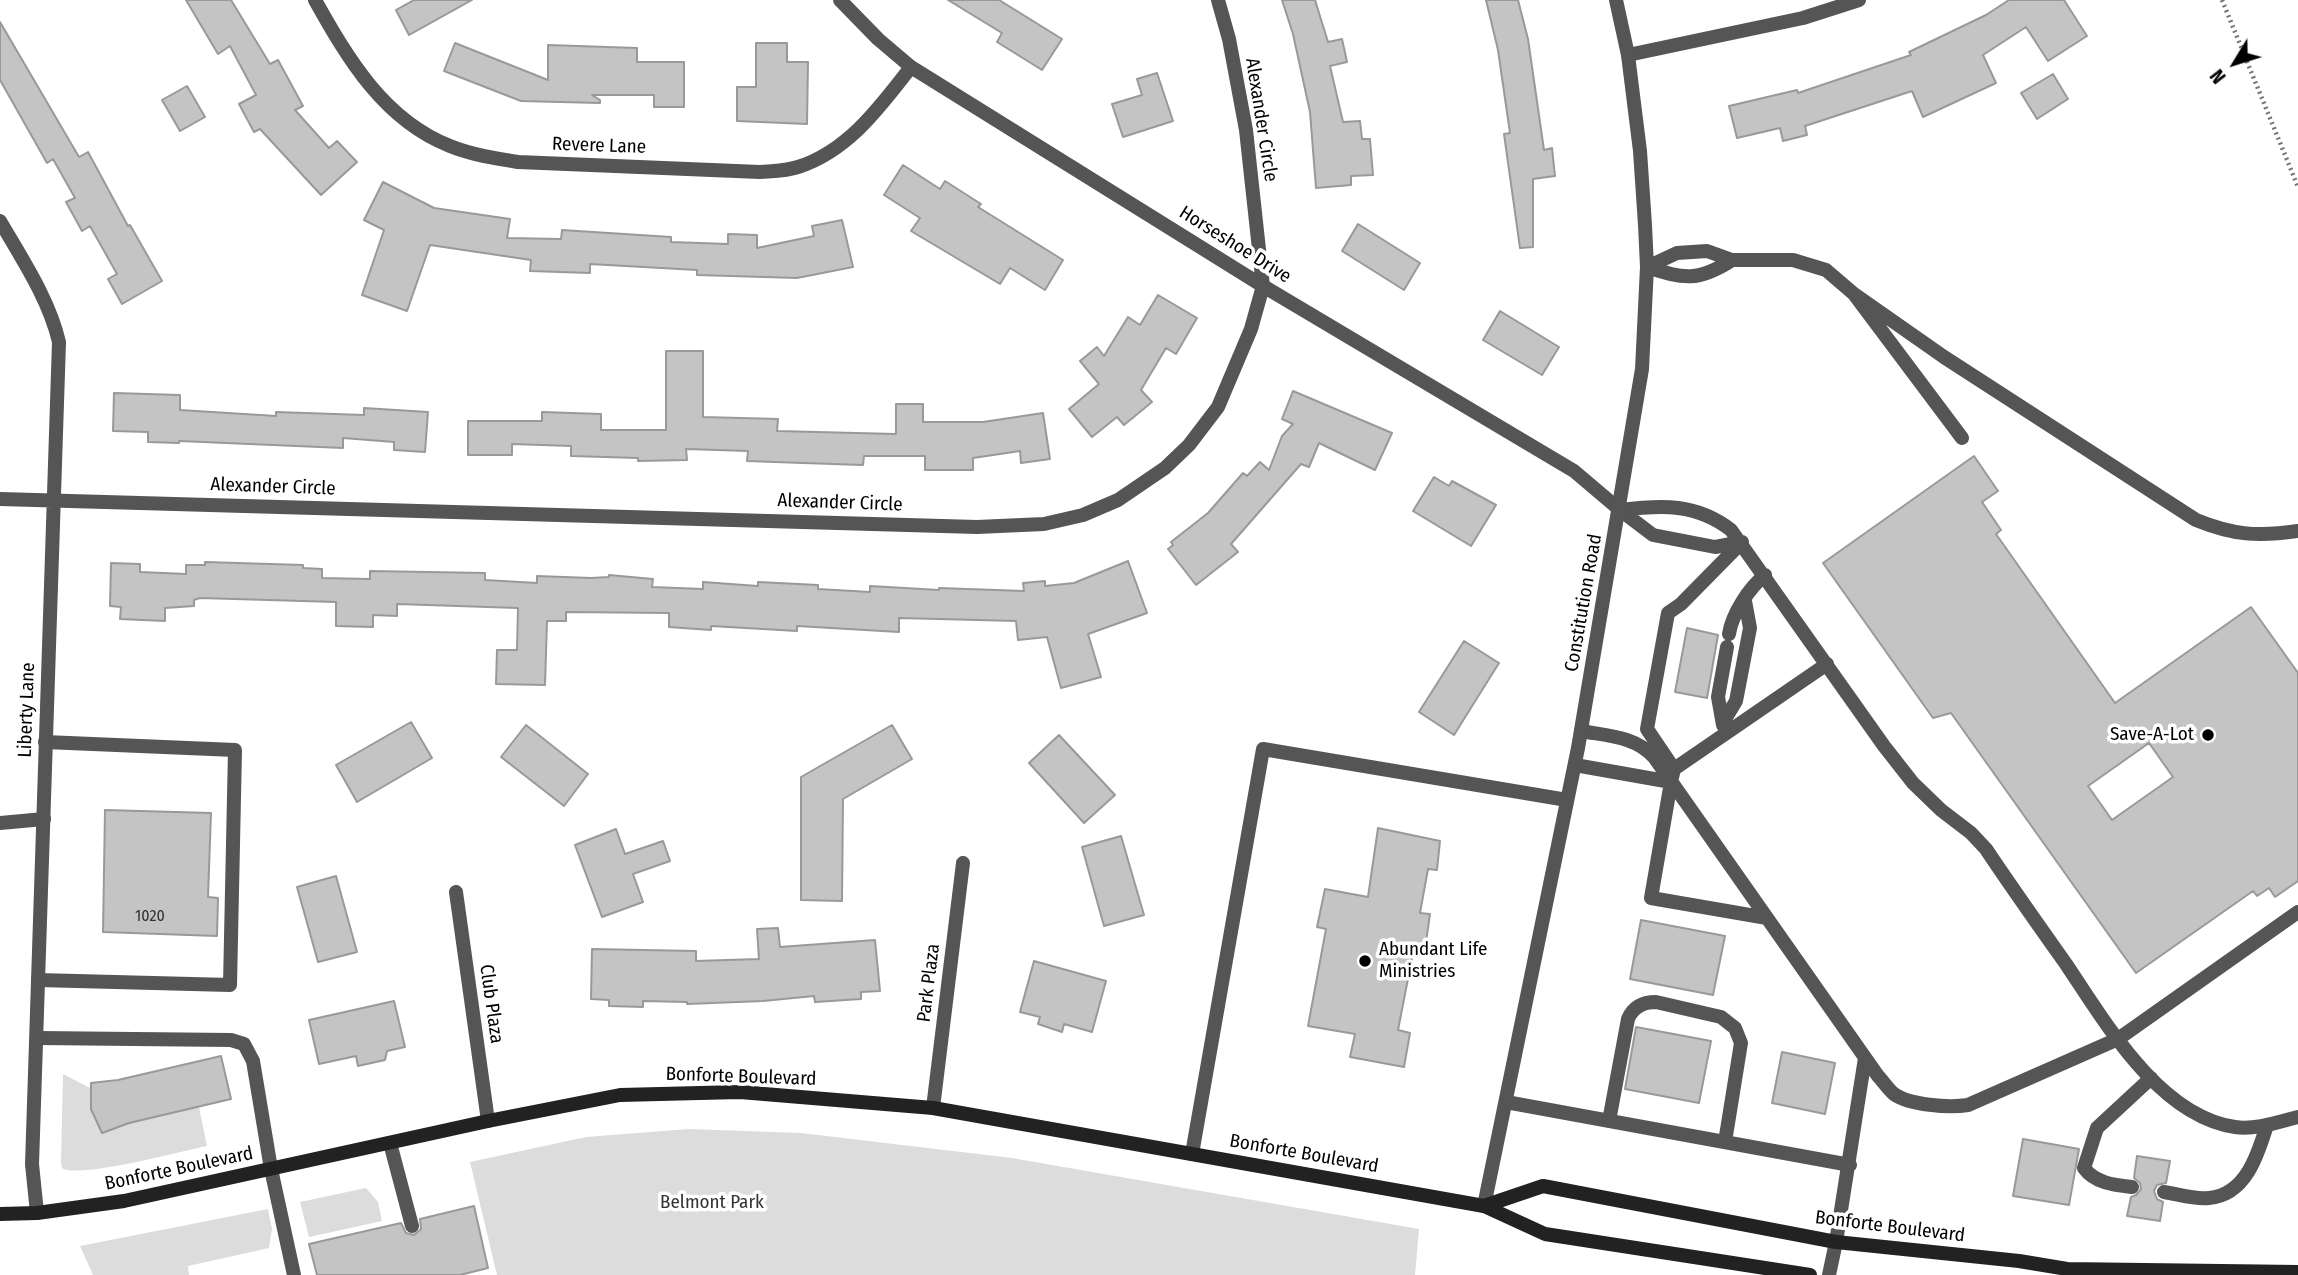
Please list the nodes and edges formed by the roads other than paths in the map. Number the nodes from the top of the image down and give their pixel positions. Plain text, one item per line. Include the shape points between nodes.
1 (315, 0) edge
2 (840, 0) edge
3 (1218, 0) edge
4 (1616, 0) edge
5 (1859, 0) edge
6 (1628, 55) junction
7 (911, 67) junction
8 (0, 221) edge
9 (1732, 260) junction
10 (1647, 267) junction
11 (1263, 286) junction
12 (1854, 294) junction
13 (1962, 438) dead end
14 (0, 499) edge
15 (53, 499) junction
16 (1620, 510) junction
17 (2298, 531) edge
18 (1742, 542) junction
19 (1765, 575) junction
20 (1745, 601) junction
21 (1827, 664) junction
22 (1724, 721) junction
23 (1581, 730) junction
24 (1721, 737) junction
25 (45, 742) junction
26 (1575, 765) junction
27 (1673, 776) junction
28 (1567, 800) junction
29 (44, 819) junction
30 (0, 823) edge
31 (963, 863) dead end
32 (456, 892) dead end
33 (2298, 912) edge
34 (1767, 918) junction
35 (38, 980) junction
36 (37, 1038) junction
37 (2118, 1039) junction
38 (1865, 1058) junction
39 (2151, 1078) junction
40 (1506, 1102) junction
41 (933, 1108) junction
42 (2298, 1117) edge
43 (488, 1121) junction
44 (1609, 1121) junction
45 (2267, 1125) junction
46 (1725, 1142) junction
47 (390, 1143) junction
48 (1192, 1154) junction
49 (1850, 1165) junction
50 (271, 1169) junction
51 (2132, 1187) dead end
52 (2164, 1192) dead end
53 (1484, 1206) junction
54 (37, 1213) junction
55 (0, 1214) edge
56 (412, 1226) dead end
57 (1836, 1242) junction
58 (2298, 1272) edge
59 (294, 1275) edge
60 (1810, 1275) edge
61 (1829, 1275) edge

1 - 7 street, Revere Lane via 370,87 395,113 423,134 452,147 518,162 760,172 796,168 849,138 874,115
2 - 7 street, Horseshoe Drive
3 - 11 street, Alexander Circle via 1246,130
4 - 6 street, Constitution Road
5 - 6 street via 1802,18
6 - 10 street, Constitution Road
7 - 11 street, Horseshoe Drive
8 - 15 street, Liberty Lane via 45,302 59,342
9 - 10 street via 1707,251 1677,253
9 - 10 street via 1711,274 1679,277
9 - 12 street via 1793,260 1826,270
10 - 16 street, Constitution Road via 1642,369
11 - 15 street, Alexander Circle via 1218,407 1189,445 1118,500 1044,524 977,527
11 - 16 street, Horseshoe Drive via 1574,471
12 - 13 street
12 - 17 street via 2196,520 2224,531 2269,535
14 - 15 street, Alexander Circle
15 - 25 street, Liberty Lane
16 - 18 street, Horseshoe Drive via 1653,535 1715,547
16 - 18 street via 1660,505 1694,511 1717,519
16 - 23 street, Constitution Road
18 - 19 street
18 - 27 street via 1668,612 1647,729
19 - 20 street
19 - 21 street
20 - 22 street via 1750,628 1736,701
20 - 22 street via 1731,621 1718,697
21 - 24 street
21 - 37 street via 1913,783 1986,849
22 - 24 street
23 - 26 street, Constitution Road
23 - 27 street via 1632,740
24 - 27 street
25 - 29 street, Liberty Lane
25 - 35 street via 235,750 230,985
26 - 27 street via 1650,777
26 - 28 street, Constitution Road
27 - 34 street
27 - 34 street via 1651,898
28 - 40 street, Constitution Road
28 - 48 street via 1263,749
29 - 30 street
29 - 35 street, Liberty Lane
31 - 41 street, Park Plaza
32 - 43 street, Club Plaza
33 - 37 street
34 - 38 street
35 - 36 street, Liberty Lane
36 - 50 street via 232,1040 244,1044 253,1061
36 - 54 street, Liberty Lane via 32,1164
37 - 38 street via 1952,1108 1894,1094
37 - 39 street
38 - 49 street
39 - 45 street via 2207,1119 2235,1127
39 - 51 street via 2097,1128 2084,1168 2090,1176
40 - 44 street
40 - 53 street, Constitution Road
41 - 43 main road, Bonforte Boulevard via 740,1093 620,1095
41 - 48 main road, Bonforte Boulevard
42 - 45 street
43 - 47 main road, Bonforte Boulevard
44 - 46 street
44 - 46 street via 1628,1019 1638,1006 1656,1002 1721,1017 1730,1021 1740,1036
45 - 52 street via 2254,1163 2242,1181 2223,1194 2208,1198
46 - 49 street
47 - 50 main road, Bonforte Boulevard
47 - 56 street
48 - 53 main road, Bonforte Boulevard
49 - 57 street
50 - 54 main road, Bonforte Boulevard via 124,1201
50 - 59 street
53 - 57 main road, Bonforte Boulevard via 1543,1186
53 - 60 main road, Bonforte Boulevard via 1545,1234
54 - 55 main road, Bonforte Boulevard
57 - 58 main road, Bonforte Boulevard via 2067,1269
57 - 61 street

